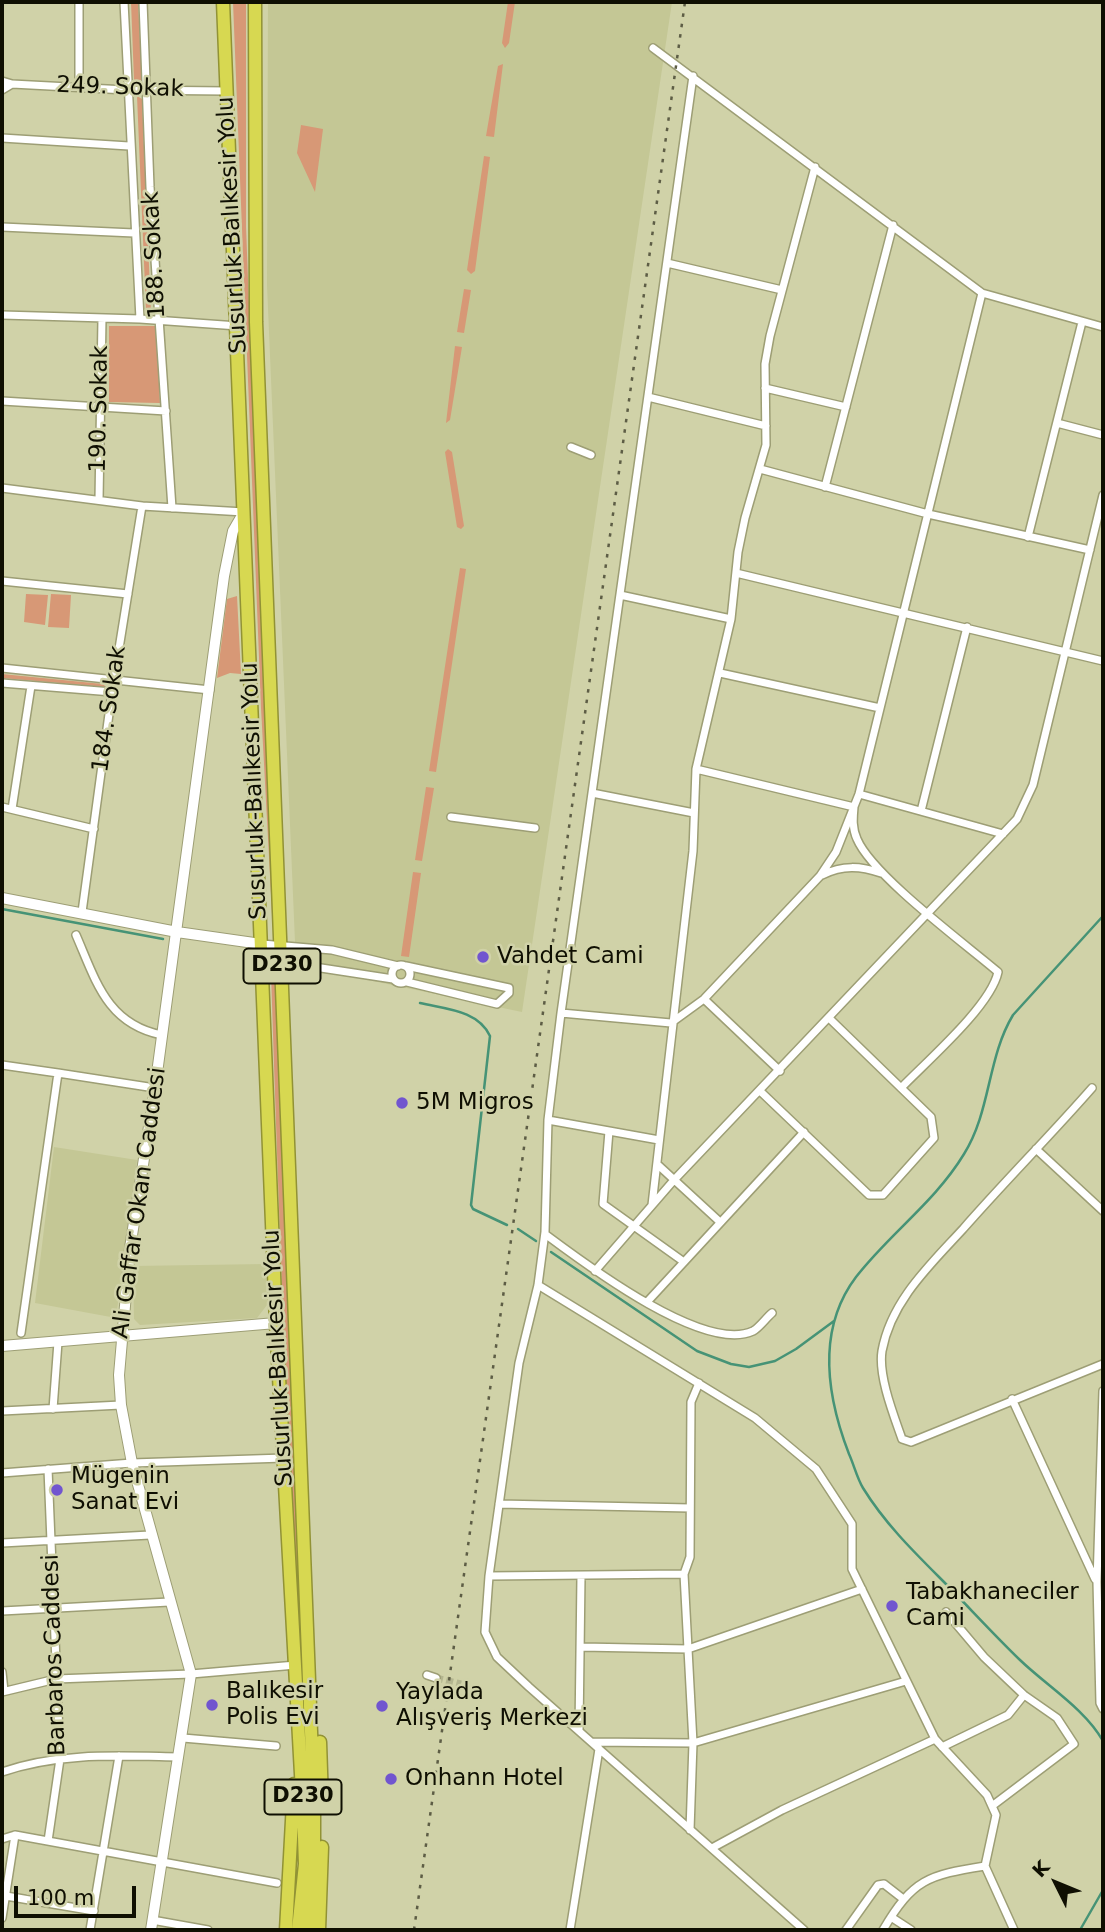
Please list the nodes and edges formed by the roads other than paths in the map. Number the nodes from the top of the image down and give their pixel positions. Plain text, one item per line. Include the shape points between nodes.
1 (79, 2) edge
2 (124, 2) edge
3 (143, 2) edge
4 (223, 2) edge
5 (255, 2) edge
6 (653, 47) dead end
7 (694, 76) junction
8 (2, 81) edge
9 (12, 84) junction
10 (79, 87) junction
11 (2, 90) edge
12 (126, 90) junction
13 (147, 90) junction
14 (227, 91) junction
15 (2, 138) edge
16 (129, 146) junction
17 (815, 167) junction
18 (892, 225) junction
19 (2, 227) edge
20 (134, 233) junction
21 (667, 263) junction
22 (782, 290) junction
23 (982, 293) junction
24 (2, 315) edge
25 (102, 318) junction
26 (140, 319) junction
27 (158, 320) junction
28 (1082, 322) junction
29 (238, 326) junction
30 (1103, 327) edge
31 (765, 388) junction
32 (648, 397) junction
33 (2, 401) edge
34 (99, 407) junction
35 (846, 407) junction
36 (166, 411) junction
37 (1057, 423) junction
38 (766, 426) junction
39 (1103, 435) edge
40 (571, 447) dead end
41 (591, 455) dead end
42 (760, 469) junction
43 (825, 487) junction
44 (2, 488) edge
45 (1103, 495) edge
46 (99, 500) junction
47 (142, 506) junction
48 (172, 508) junction
49 (243, 512) junction
50 (928, 514) junction
51 (1028, 537) junction
52 (1090, 550) junction
53 (736, 573) junction
54 (2, 581) edge
55 (128, 594) junction
56 (620, 595) junction
57 (904, 611) junction
58 (731, 619) junction
59 (967, 626) junction
60 (1066, 652) junction
61 (1103, 661) edge
62 (2, 668) edge
63 (720, 673) junction
64 (114, 680) junction
65 (2, 684) edge
66 (31, 686) junction
67 (210, 690) junction
68 (112, 692) junction
69 (880, 708) junction
70 (696, 769) junction
71 (592, 793) junction
72 (859, 794) junction
73 (2, 807) edge
74 (854, 807) junction
75 (12, 809) junction
76 (921, 811) junction
77 (694, 813) junction
78 (450, 817) dead end
79 (535, 828) dead end
80 (94, 829) junction
81 (1003, 834) junction
82 (882, 873) junction
83 (820, 876) junction
84 (2, 898) edge
85 (82, 912) junction
86 (929, 913) junction
87 (177, 932) junction
88 (76, 935) dead end
89 (261, 944) junction
90 (282, 945) junction
91 (282, 962) junction
92 (402, 966) junction
93 (393, 979) junction
94 (407, 982) junction
95 (704, 999) junction
96 (561, 1013) junction
97 (830, 1019) junction
98 (671, 1023) junction
99 (162, 1035) junction
100 (2, 1065) edge
101 (780, 1071) junction
102 (58, 1073) junction
103 (155, 1088) junction
104 (901, 1088) junction
105 (1093, 1088) dead end
106 (761, 1091) junction
107 (548, 1120) junction
108 (609, 1131) junction
109 (804, 1132) junction
110 (659, 1140) junction
111 (1036, 1149) junction
112 (657, 1164) junction
113 (674, 1180) junction
114 (652, 1205) junction
115 (1103, 1211) edge
116 (720, 1223) junction
117 (634, 1225) junction
118 (545, 1234) junction
119 (684, 1262) junction
120 (595, 1270) junction
121 (538, 1284) junction
122 (648, 1301) junction
123 (772, 1313) dead end
124 (276, 1323) junction
125 (21, 1334) dead end
126 (121, 1338) junction
127 (58, 1342) junction
128 (2, 1346) edge
129 (1103, 1364) edge
130 (699, 1383) junction
131 (1103, 1391) edge
132 (1012, 1399) junction
133 (121, 1405) junction
134 (52, 1409) junction
135 (2, 1411) edge
136 (284, 1458) junction
137 (132, 1463) junction
138 (48, 1469) junction
139 (2, 1473) edge
140 (499, 1504) junction
141 (690, 1508) junction
142 (150, 1535) junction
143 (50, 1542) junction
144 (2, 1544) edge
145 (684, 1574) junction
146 (489, 1576) junction
147 (581, 1576) junction
148 (1097, 1582) junction
149 (862, 1589) junction
150 (169, 1602) junction
151 (53, 1606) junction
152 (2, 1611) edge
153 (946, 1612) dead end
154 (308, 1619) junction
155 (581, 1647) junction
156 (688, 1649) junction
157 (296, 1665) junction
158 (2, 1672) edge
159 (191, 1674) junction
160 (426, 1675) dead end
161 (436, 1678) tunnel mouth
162 (56, 1679) junction
163 (906, 1681) junction
164 (3, 1692) edge
165 (1024, 1695) junction
166 (1103, 1709) edge
167 (579, 1731) junction
168 (183, 1738) junction
169 (934, 1739) junction
170 (591, 1742) junction
171 (693, 1743) junction
172 (276, 1746) dead end
173 (942, 1747) junction
174 (599, 1749) junction
175 (119, 1756) junction
176 (179, 1757) junction
177 (60, 1759) junction
178 (2, 1772) edge
179 (992, 1806) junction
180 (690, 1830) junction
181 (15, 1835) junction
182 (2, 1839) edge
183 (48, 1841) junction
184 (712, 1848) junction
185 (104, 1851) junction
186 (162, 1863) junction
187 (985, 1866) junction
188 (276, 1883) dead end
189 (6, 1896) junction
190 (902, 1898) junction
191 (94, 1911) junction
192 (891, 1917) junction
193 (2, 1918) edge
194 (151, 1925) edge
195 (90, 1930) edge
196 (208, 1930) edge
197 (286, 1930) edge
198 (298, 1930) edge
199 (308, 1930) edge
200 (319, 1930) edge
201 (570, 1930) edge
202 (804, 1930) edge
203 (846, 1930) edge
204 (883, 1930) edge
205 (911, 1930) edge
206 (1014, 1930) edge

1 - 10 street
2 - 12 street, 188. Sokak
3 - 13 street, 188. Sokak
4 - 14 highway, Susurluk-Balıkesir Yolu / D230
5 - 90 highway, Susurluk-Balıkesir Yolu / D230 via 256,322
6 - 7 street
7 - 17 street
7 - 21 street
8 - 9 street, 249. Sokak
9 - 10 street, 249. Sokak
9 - 11 street
10 - 12 street, 249. Sokak
12 - 13 street, 249. Sokak
12 - 16 street, 188. Sokak
13 - 14 street, 249. Sokak
13 - 27 street, 188. Sokak
14 - 29 highway, Susurluk-Balıkesir Yolu / D230
15 - 16 street
16 - 20 street, 188. Sokak
17 - 18 street
17 - 22 street
18 - 23 street
18 - 35 street
19 - 20 street
20 - 26 street, 188. Sokak
21 - 22 street
21 - 32 street
22 - 31 street via 770,336
23 - 28 street
23 - 50 street
24 - 25 street
25 - 26 street
25 - 34 street, 190. Sokak
26 - 27 street
27 - 29 street
27 - 36 street, 188. Sokak
28 - 30 street
28 - 37 street
29 - 49 highway, Susurluk-Balıkesir Yolu / D230
31 - 35 street
31 - 38 street
32 - 38 street
32 - 56 street
33 - 34 street
34 - 36 street
34 - 46 street, 190. Sokak
35 - 43 street
36 - 48 street, 188. Sokak
37 - 39 street
37 - 51 street
38 - 42 street
40 - 41 street
42 - 43 street
42 - 53 street via 745,518
43 - 50 street
44 - 46 street
45 - 52 street
46 - 47 street
47 - 48 street
47 - 55 street, 184. Sokak
48 - 49 street
49 - 67 main road, Ali Gaffar Okan Caddesi via 228,553
49 - 89 highway, Susurluk-Balıkesir Yolu / D230
50 - 51 street
50 - 57 street
51 - 52 street
52 - 60 street
53 - 57 street
53 - 58 street
54 - 55 street
55 - 64 street, 184. Sokak
56 - 58 street
56 - 71 street
57 - 59 street
57 - 69 street
58 - 63 street
59 - 60 street
59 - 76 street
60 - 61 street
60 - 81 street via 1033,785 1017,819
62 - 64 street
63 - 69 street
63 - 70 street
64 - 67 street
64 - 68 street, 184. Sokak
65 - 66 street
66 - 68 street
66 - 75 street
67 - 87 main road, Ali Gaffar Okan Caddesi
68 - 80 street, 184. Sokak
69 - 72 street
70 - 74 street
70 - 77 street
71 - 77 street
71 - 96 street
72 - 74 street
72 - 76 street
73 - 75 street
74 - 82 street via 857,841
74 - 83 street via 836,852
75 - 80 street
76 - 81 street
77 - 98 street
78 - 79 street
80 - 85 street, 184. Sokak
81 - 86 street
82 - 83 street via 851,867
82 - 86 street
83 - 95 street
84 - 85 main road
85 - 87 main road
86 - 97 street
86 - 104 street via 998,972 975,1012
87 - 89 main road
87 - 99 main road, Ali Gaffar Okan Caddesi
88 - 99 street via 109,1006 125,1019
89 - 90 street
89 - 91 street
89 - 124 highway, Susurluk-Balıkesir Yolu / D230
90 - 91 highway, Susurluk-Balıkesir Yolu / D230
90 - 92 street via 332,950
91 - 93 street
91 - 154 highway, Susurluk-Balıkesir Yolu / D230
92 - 93 street via 392,973
92 - 94 street via 411,974
92 - 94 street via 509,988 509,993 497,1003
93 - 94 street
95 - 98 street
95 - 101 street
96 - 98 street
96 - 107 street
97 - 101 street
97 - 104 street
98 - 110 street
99 - 103 main road, Ali Gaffar Okan Caddesi
100 - 102 street
101 - 106 street
102 - 103 street
102 - 125 street
103 - 126 main road, Ali Gaffar Okan Caddesi
104 - 109 street via 931,1117 934,1138 883,1195 869,1195
105 - 111 street
106 - 109 street
106 - 113 street
107 - 108 street
107 - 118 street
108 - 110 street
108 - 117 street via 603,1204
109 - 116 street
110 - 112 street
111 - 115 street
111 - 132 street via 906,1294 888,1327 881,1355 902,1439 911,1442
112 - 113 street
112 - 114 street
113 - 114 street
113 - 116 street
114 - 117 street
116 - 119 street
117 - 119 street
117 - 120 street
118 - 120 street
118 - 121 street
119 - 122 street
120 - 122 street
121 - 130 street
121 - 140 street via 519,1363
122 - 123 street via 679,1323 738,1333 753,1331
124 - 126 main road
124 - 136 highway, Susurluk-Balıkesir Yolu / D230
126 - 127 main road
126 - 133 main road, Ali Gaffar Okan Caddesi
127 - 128 main road
127 - 134 street
129 - 132 street
130 - 141 street via 691,1402
130 - 149 street via 755,1418 816,1469 852,1524 852,1569
131 - 148 street
132 - 148 street
133 - 134 street
133 - 137 main road, Ali Gaffar Okan Caddesi
134 - 135 street
136 - 137 street
136 - 157 highway, Susurluk-Balıkesir Yolu / D230
137 - 138 street
137 - 142 main road, Ali Gaffar Okan Caddesi
138 - 139 street
138 - 143 street, Barbaros Caddesi
140 - 141 street
140 - 146 street
141 - 145 street via 690,1557
142 - 143 street
142 - 150 main road, Ali Gaffar Okan Caddesi
143 - 144 street
143 - 151 street, Barbaros Caddesi
145 - 147 street
145 - 156 street
146 - 147 street
146 - 167 street via 488,1643 497,1657
147 - 155 street
148 - 166 street
149 - 156 street
149 - 163 street
150 - 151 street
150 - 159 main road, Ali Gaffar Okan Caddesi
151 - 152 street
151 - 162 street, Barbaros Caddesi
153 - 165 street
154 - 199 highway, Susurluk-Balıkesir Yolu / D230 via 314,1860
154 - 200 highway, Susurluk-Balıkesir Yolu via 321,1762
155 - 156 street
155 - 167 street
156 - 171 street
157 - 159 street
157 - 197 highway, Susurluk-Balıkesir Yolu via 294,1819
157 - 198 highway, Susurluk-Balıkesir Yolu / D230 via 304,1864
158 - 164 street
159 - 162 street
159 - 168 main road, Ali Gaffar Okan Caddesi
160 - 161 street
162 - 164 street
162 - 177 street, Barbaros Caddesi
163 - 169 street
163 - 171 street
165 - 173 street via 1008,1715
165 - 179 street via 1057,1718 1074,1744
167 - 170 street
168 - 172 street
168 - 176 main road, Ali Gaffar Okan Caddesi
169 - 173 street
169 - 184 street
170 - 171 street
170 - 174 street
171 - 180 street
173 - 179 street
174 - 180 street
174 - 201 street
175 - 176 street
175 - 177 street
175 - 185 street
176 - 186 main road, Ali Gaffar Okan Caddesi
177 - 178 street
177 - 183 street, Barbaros Caddesi
179 - 187 street via 996,1815
180 - 184 street
181 - 182 street
181 - 183 street
181 - 189 street
183 - 185 street
184 - 202 street
185 - 186 street
185 - 191 street
186 - 188 street
186 - 194 main road, Ali Gaffar Okan Caddesi
187 - 190 street via 942,1873
187 - 206 street
189 - 191 street
189 - 193 street
190 - 192 street
190 - 203 street via 884,1884 878,1885
191 - 195 street
192 - 204 street
192 - 205 street
194 - 196 street

